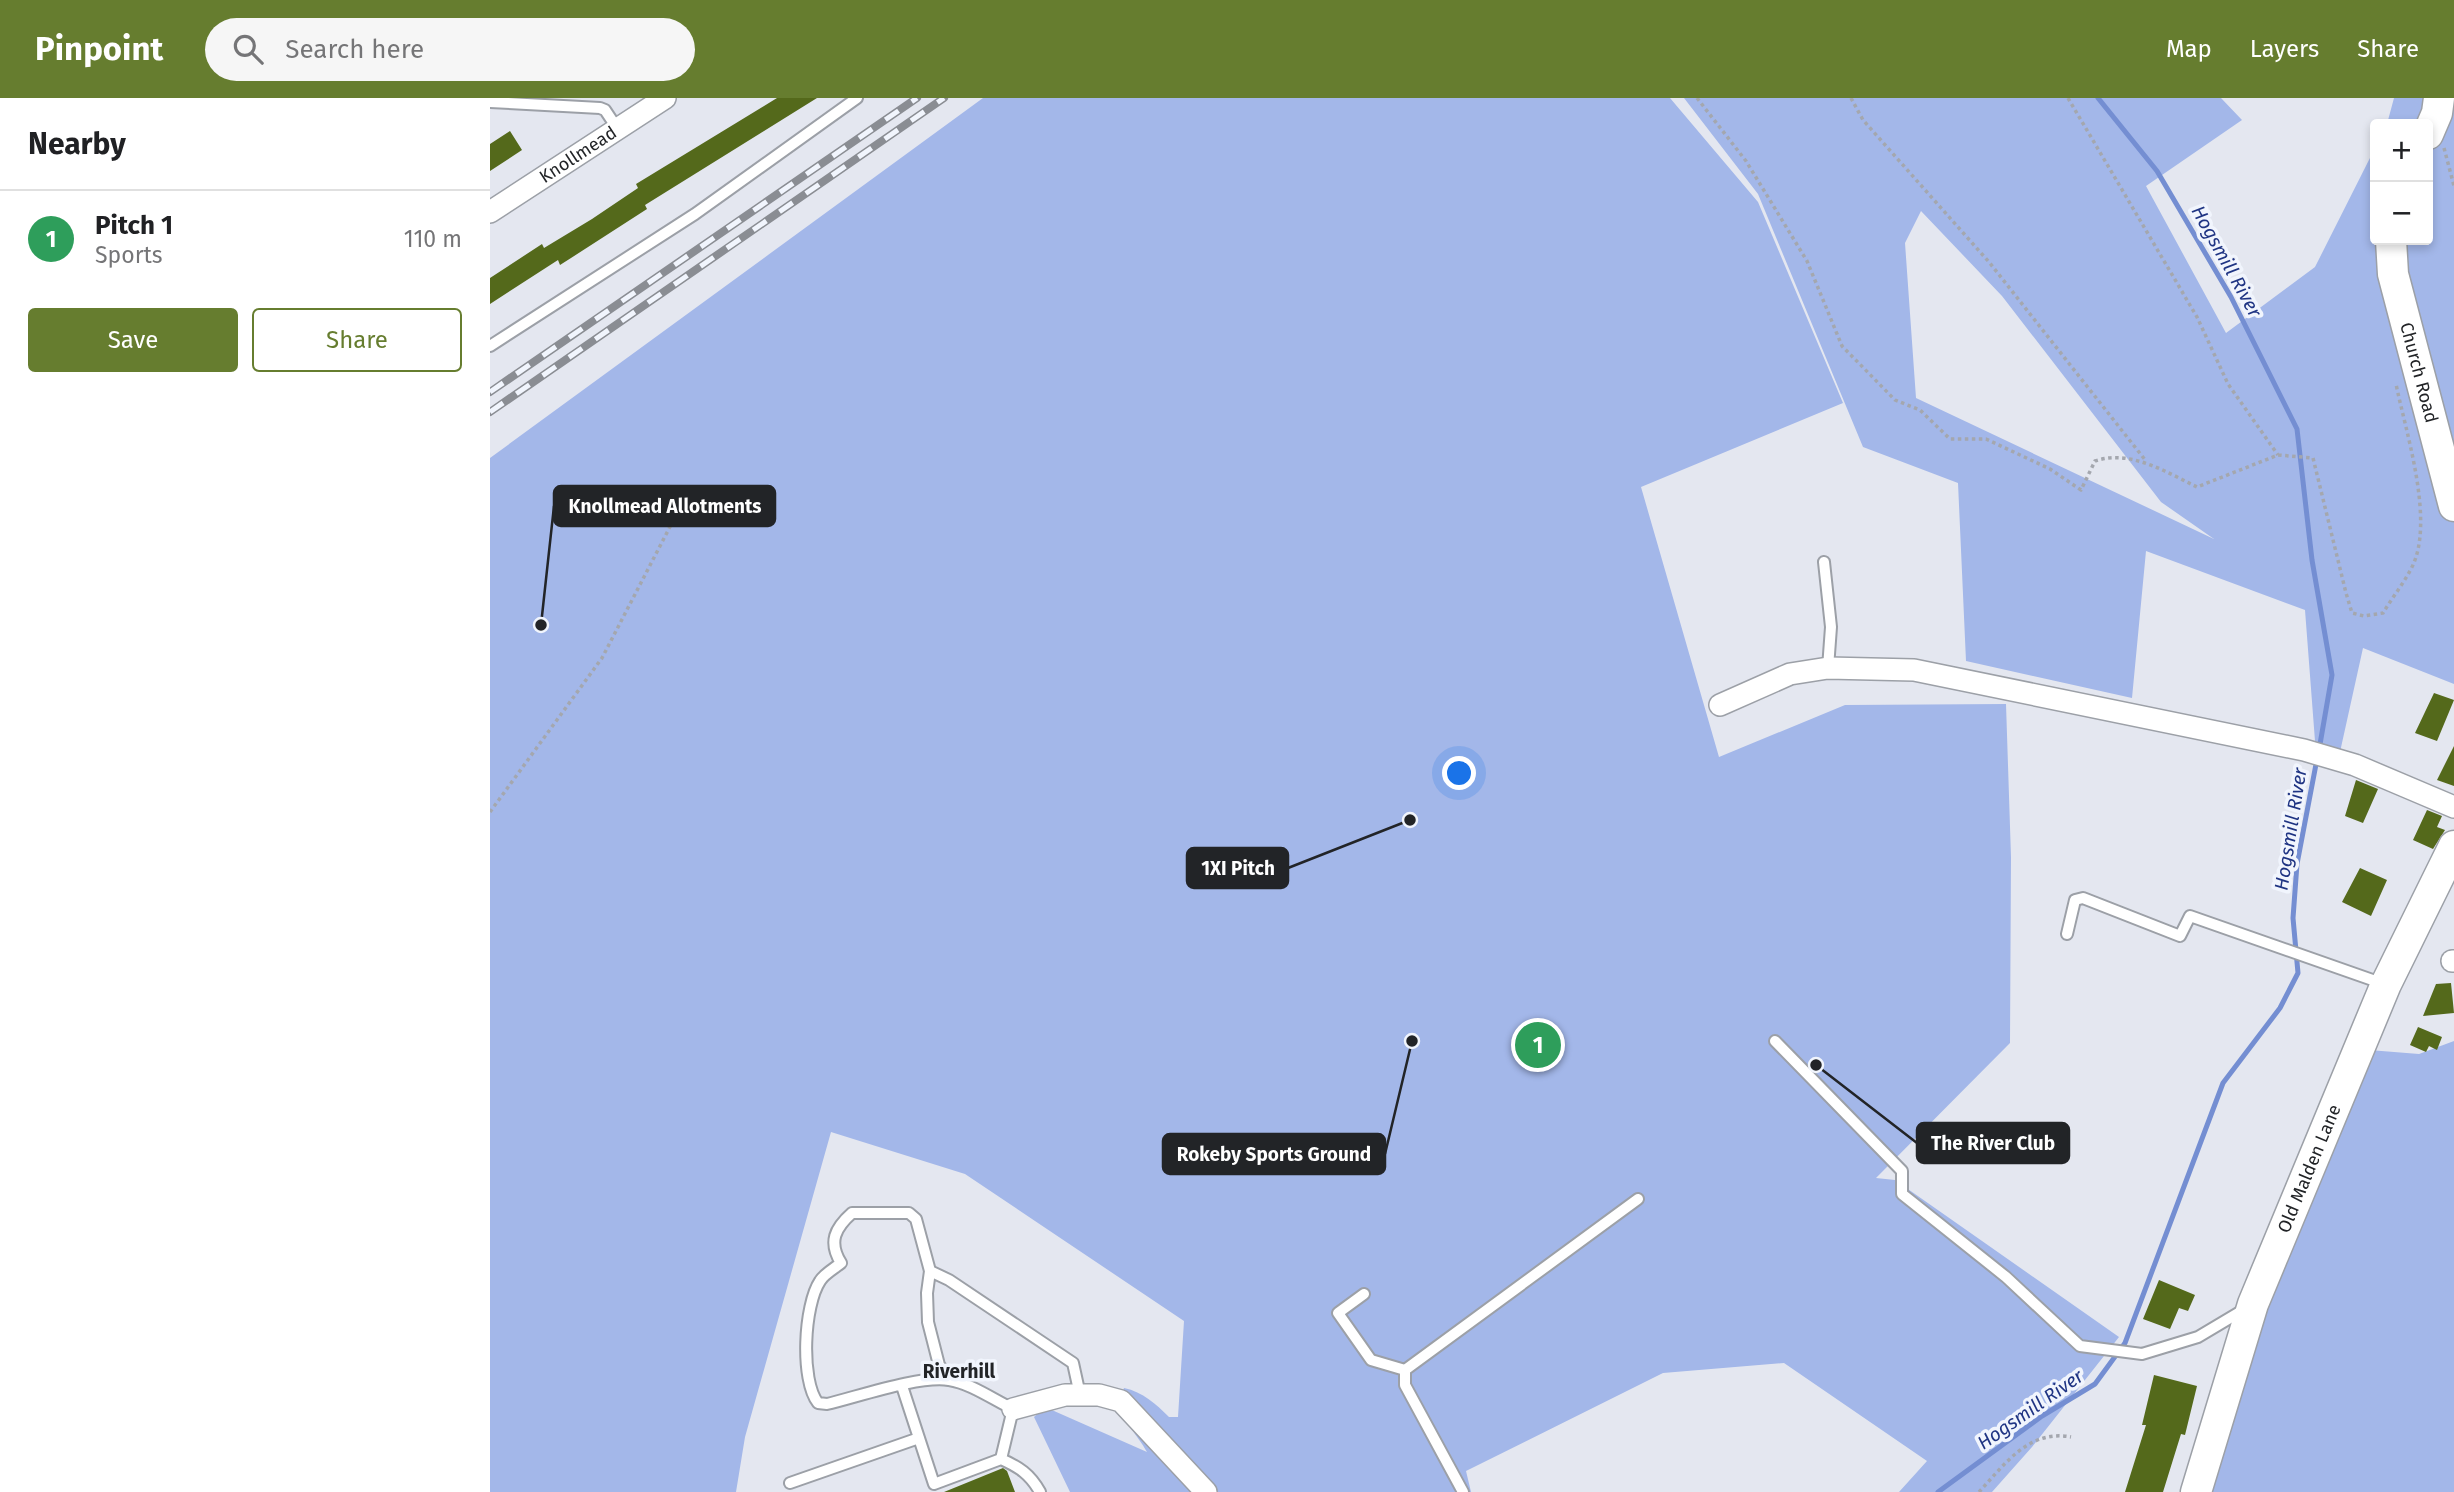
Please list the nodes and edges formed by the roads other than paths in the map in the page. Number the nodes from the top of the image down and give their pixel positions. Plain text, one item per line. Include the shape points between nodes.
1 (665, 98) edge
2 (856, 98) edge
3 (2439, 98) edge
4 (490, 102) edge
5 (2433, 122) edge
6 (617, 128) junction
7 (490, 212) edge
8 (2390, 245) edge
9 (490, 346) edge
10 (2454, 506) edge
11 (1824, 562) dead end
12 (1828, 668) junction
13 (1720, 705) dead end
14 (2454, 807) edge
15 (2453, 852) edge
16 (2067, 934) dead end
17 (2386, 984) junction
18 (1775, 1041) dead end
19 (1639, 1199) dead end
20 (930, 1271) junction
21 (1364, 1294) dead end
22 (2253, 1304) junction
23 (1405, 1370) junction
24 (950, 1380) junction
25 (902, 1387) junction
26 (1080, 1395) junction
27 (1013, 1409) junction
28 (919, 1438) junction
29 (1001, 1459) junction
30 (790, 1483) dead end
31 (1040, 1492) edge
32 (1206, 1492) edge
33 (1463, 1492) edge
34 (2196, 1492) edge

1 - 6 street, Knollmead
2 - 9 lane via 695,214
3 - 5 main road
4 - 6 lane via 600,108
6 - 7 street, Knollmead
8 - 10 main road, Church Road via 2393,274
11 - 12 lane via 1831,627
12 - 13 street via 1790,674
12 - 14 street via 1914,670 2304,750 2355,765
15 - 17 main road, Old Malden Lane
16 - 17 lane via 2075,900 2083,898 2180,936 2190,916
17 - 22 main road, Old Malden Lane
18 - 22 lane via 1902,1171 1902,1194 2006,1278 2080,1346 2142,1354 2198,1337
19 - 23 lane
20 - 24 lane via 928,1322 939,1365
20 - 25 lane via 916,1219 909,1213 852,1213 839,1224 832,1240 841,1263 820,1281 807,1322 808,1381 818,1403 827,1405
20 - 26 lane via 1073,1363
21 - 23 lane via 1338,1313 1371,1360
22 - 34 main road, Old Malden Lane
23 - 33 lane via 1405,1385
24 - 25 lane
24 - 27 lane
25 - 28 lane
26 - 27 street
26 - 32 street via 1121,1401
27 - 29 lane
28 - 29 lane via 934,1484
28 - 30 lane
29 - 31 lane via 1020,1468

